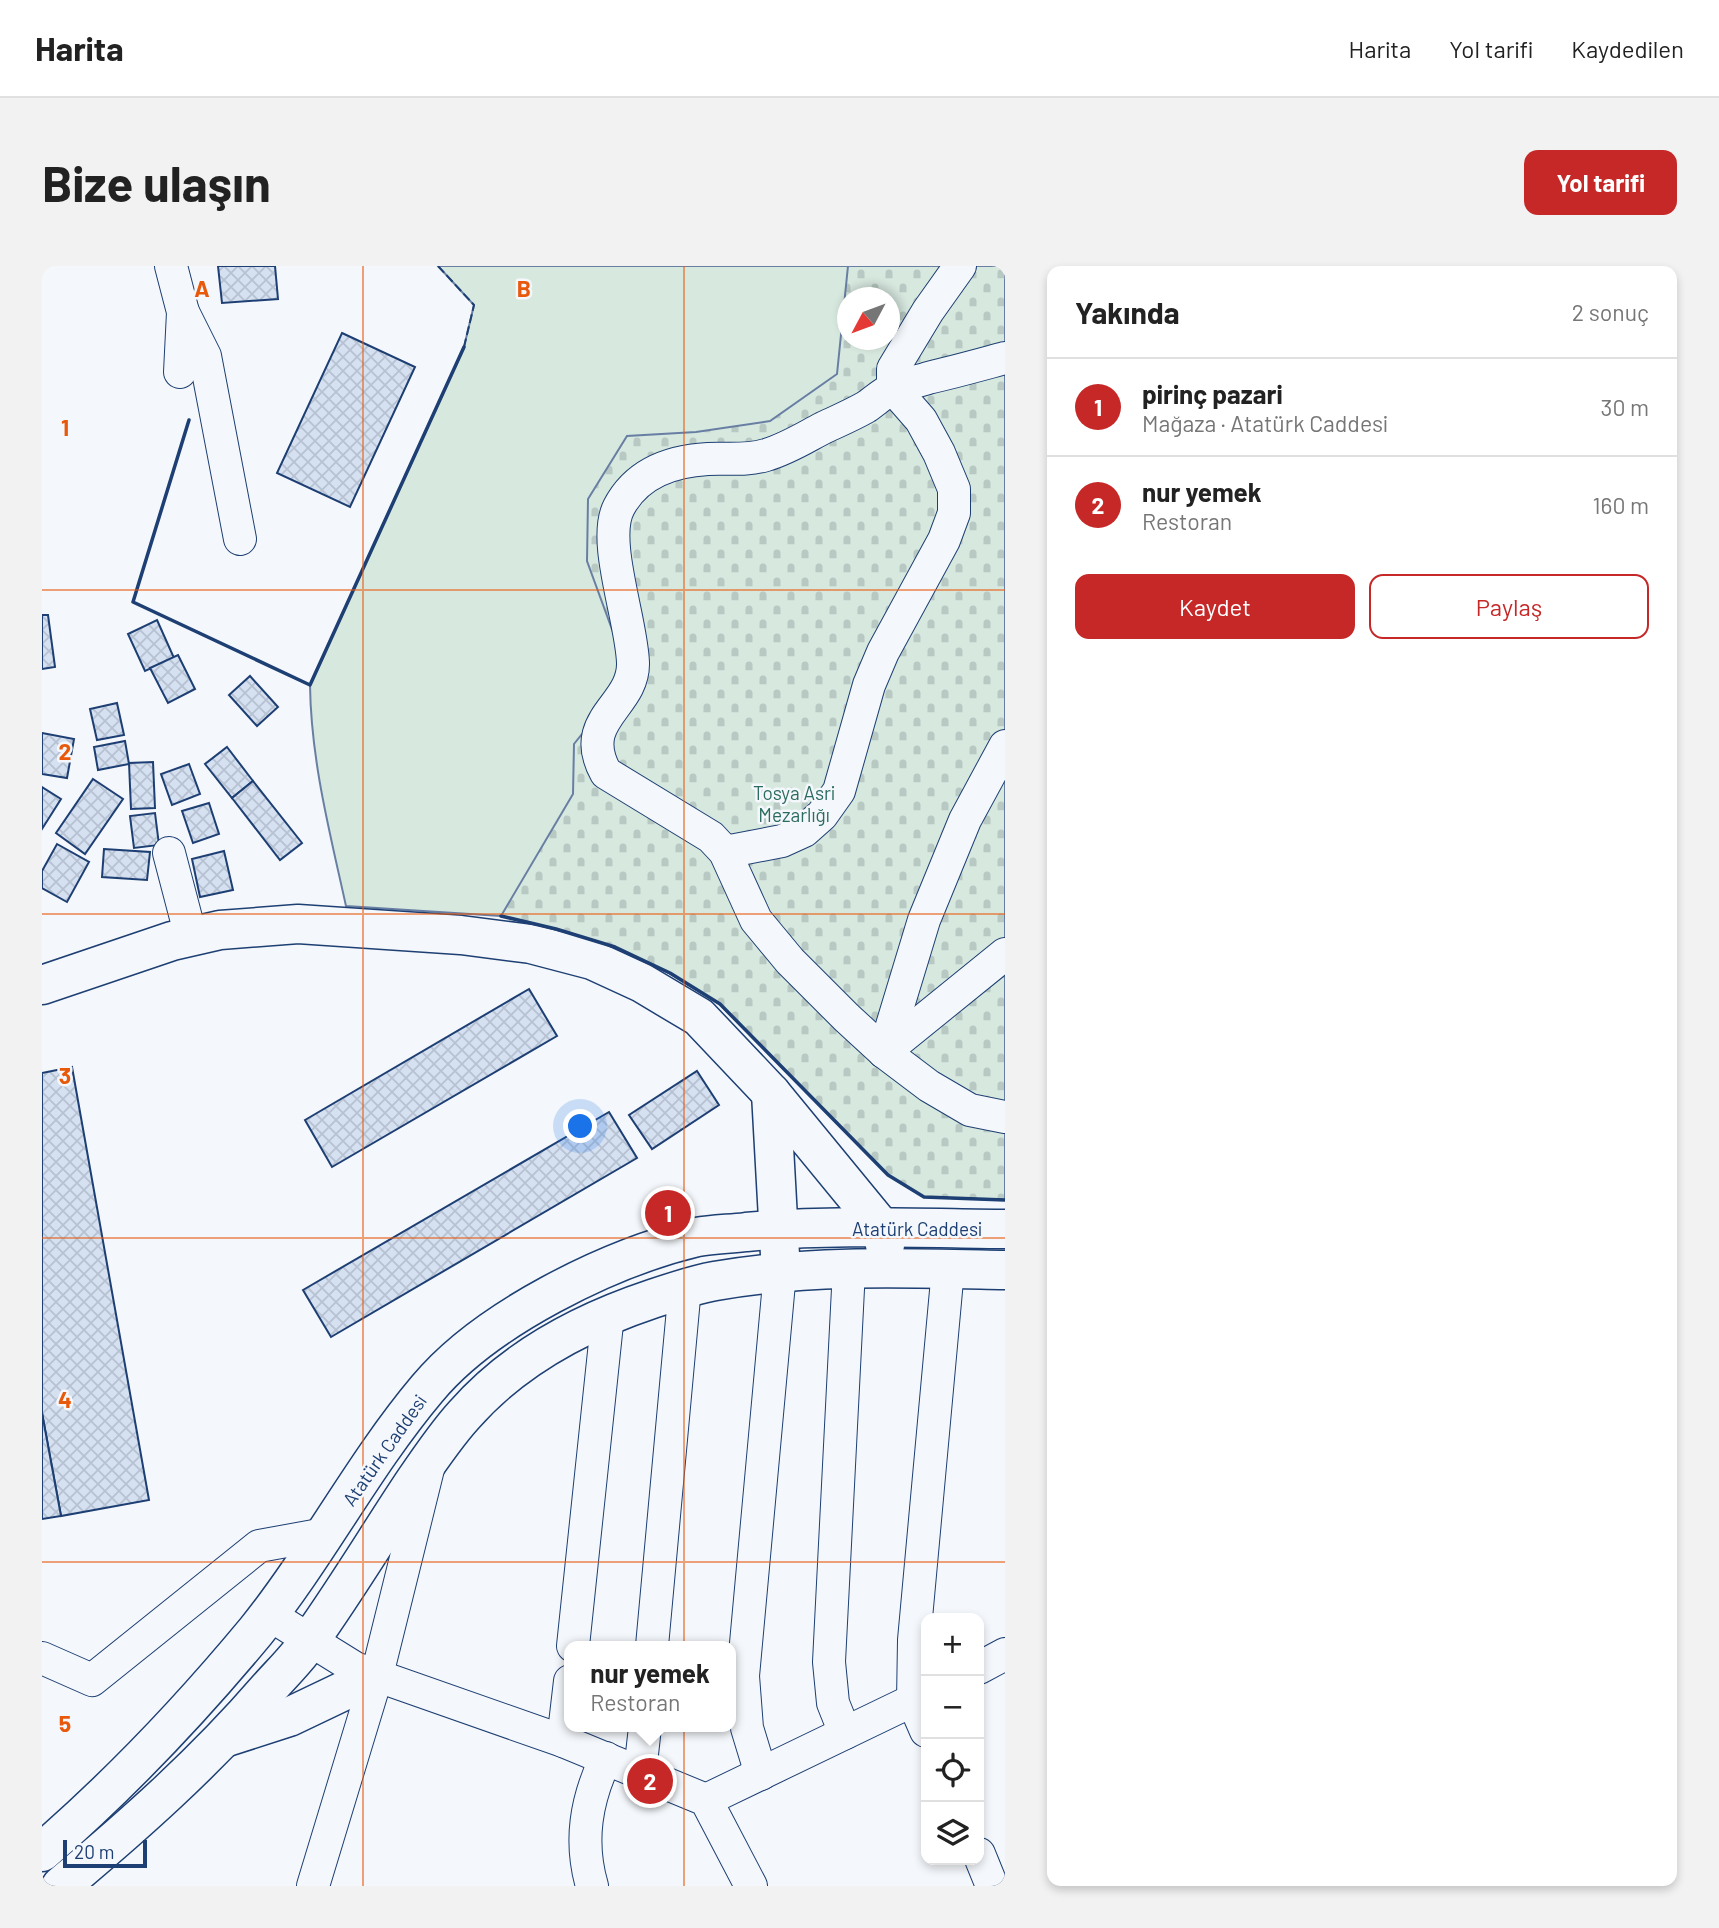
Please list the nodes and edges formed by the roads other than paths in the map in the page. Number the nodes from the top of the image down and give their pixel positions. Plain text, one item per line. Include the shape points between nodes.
1 (171, 266) edge
2 (960, 266) edge
3 (183, 312) junction
4 (1005, 358) edge
5 (180, 372) dead end
6 (893, 388) junction
7 (240, 539) dead end
8 (1005, 746) edge
9 (725, 852) junction
10 (169, 853) dead end
11 (191, 937) junction
12 (1005, 954) edge
13 (42, 985) edge
14 (884, 1052) junction
15 (772, 1093) junction
16 (1005, 1117) edge
17 (881, 1227) junction
18 (780, 1229) junction
19 (1005, 1229) edge
20 (890, 1267) junction
21 (849, 1269) junction
22 (948, 1269) junction
23 (1005, 1270) edge
24 (780, 1272) junction
25 (685, 1287) junction
26 (608, 1314) junction
27 (431, 1458) junction
28 (326, 1534) junction
29 (268, 1614) junction
30 (310, 1641) junction
31 (574, 1641) edge
32 (652, 1641) edge
33 (1005, 1654) edge
34 (42, 1658) edge
35 (984, 1665) edge
36 (377, 1675) junction
37 (920, 1697) edge
38 (564, 1731) edge
39 (644, 1732) edge
40 (845, 1733) junction
41 (227, 1737) junction
42 (563, 1741) junction
43 (606, 1758) junction
44 (640, 1772) junction
45 (761, 1774) junction
46 (706, 1800) junction
47 (42, 1852) edge
48 (983, 1865) edge
49 (61, 1886) edge
50 (313, 1886) edge
51 (592, 1886) edge
52 (751, 1886) edge
53 (992, 1886) edge

1 - 3 street
2 - 6 street via 899,356 893,369
3 - 5 street
3 - 7 street via 205,356
4 - 6 street
6 - 9 street via 921,420 939,453 954,489 954,513 873,674 839,791 804,831 782,841
6 - 9 street via 792,446 742,460 706,459 652,471 636,482 612,524 634,666 596,743 597,757 606,773 711,837
8 - 14 street via 965,820 924,920
9 - 14 street via 757,920 790,961
10 - 11 street
11 - 13 main road
11 - 15 main road via 298,924 461,935 531,944 592,960 699,1017
12 - 14 street
14 - 16 street via 970,1110
15 - 17 main road
15 - 18 main road
17 - 18 main road, Atatürk Caddesi
17 - 19 main road, Atatürk Caddesi
17 - 20 main road
18 - 24 main road
18 - 28 main road, Atatürk Caddesi via 700,1237 633,1256 521,1312 465,1352 429,1386
20 - 21 main road, Atatürk Caddesi
20 - 22 main road, Atatürk Caddesi
21 - 24 main road, Atatürk Caddesi
21 - 40 street via 829,1662 833,1703
22 - 23 main road, Atatürk Caddesi
22 - 37 street via 914,1640
24 - 25 main road, Atatürk Caddesi
24 - 45 street via 743,1676 747,1728
25 - 26 main road, Atatürk Caddesi
25 - 32 street
26 - 27 main road, Atatürk Caddesi via 513,1367 461,1417
26 - 31 street
27 - 30 main road, Atatürk Caddesi
27 - 36 street
28 - 29 main road, Atatürk Caddesi
28 - 34 street via 259,1546 92,1680
29 - 30 street
29 - 47 main road, Atatürk Caddesi via 193,1702
30 - 36 street via 355,1668
30 - 41 main road, Atatürk Caddesi
33 - 35 street
36 - 41 main road via 289,1717
36 - 42 street
36 - 50 street
37 - 40 street
38 - 42 street
39 - 44 street
40 - 45 street
41 - 49 main road, Atatürk Caddesi
42 - 43 street
43 - 44 street
43 - 51 street via 587,1807 585,1851
44 - 46 street
45 - 46 street
46 - 52 street
48 - 53 street

